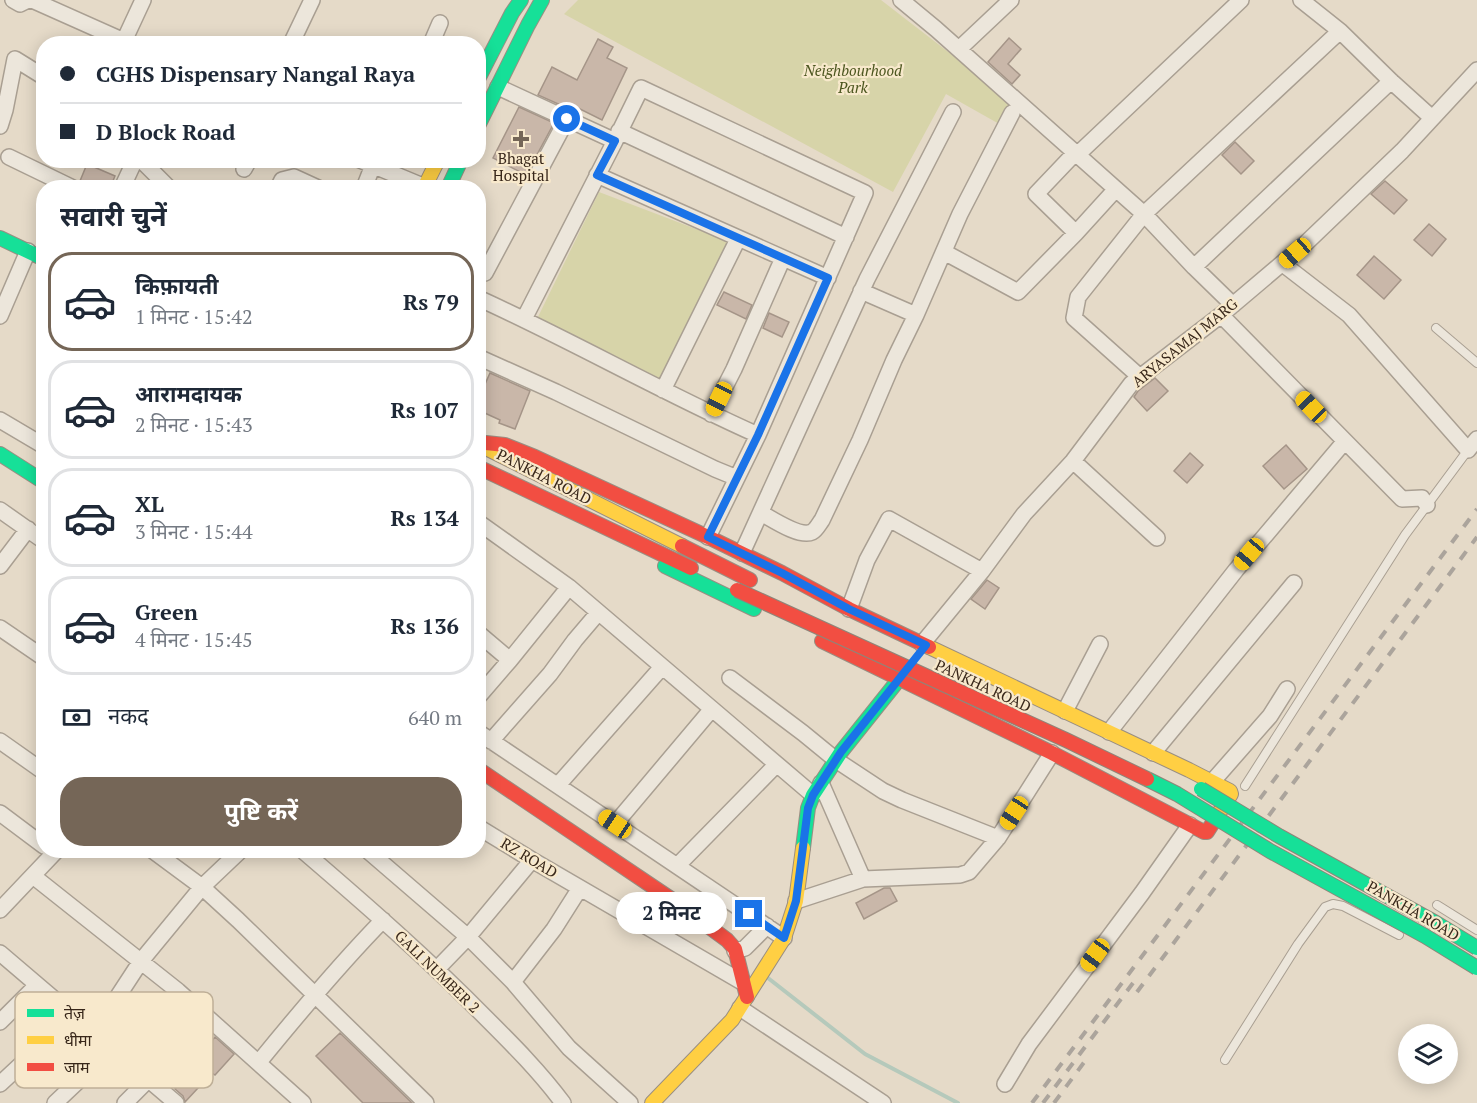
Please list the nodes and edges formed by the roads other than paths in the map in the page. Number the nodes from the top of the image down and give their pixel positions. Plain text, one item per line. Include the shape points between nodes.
1 (13, 0) edge
2 (30, 0) edge
3 (143, 0) edge
4 (312, 0) edge
5 (521, 0) edge
6 (542, 0) edge
7 (901, 0) edge
8 (1011, 0) edge
9 (1241, 0) edge
10 (1302, 0) edge
11 (440, 23) dead end
12 (1340, 31) junction
13 (113, 36) edge
14 (126, 36) edge
15 (295, 36) edge
16 (434, 36) edge
17 (959, 50) junction
18 (486, 63) edge
19 (1477, 70) edge
20 (36, 72) edge
21 (1391, 81) junction
22 (498, 87) junction
23 (486, 110) edge
24 (953, 112) dead end
25 (1012, 113) dead end
26 (1432, 118) junction
27 (567, 119) junction
28 (0, 126) edge
29 (617, 136) junction
30 (1076, 154) junction
31 (9, 157) dead end
32 (149, 168) edge
33 (382, 168) edge
34 (597, 175) junction
35 (56, 180) edge
36 (161, 180) edge
37 (282, 180) edge
38 (301, 180) edge
39 (409, 180) edge
40 (1116, 189) junction
41 (1144, 214) junction
42 (1076, 233) junction
43 (846, 237) junction
44 (0, 238) edge
45 (738, 239) junction
46 (28, 251) junction
47 (944, 252) junction
48 (36, 255) edge
49 (783, 258) junction
50 (1283, 264) junction
51 (1194, 267) junction
52 (486, 273) dead end
53 (828, 278) junction
54 (861, 291) junction
55 (486, 302) edge
56 (1227, 310) junction
57 (916, 315) junction
58 (0, 316) edge
59 (524, 319) junction
60 (1436, 328) dead end
61 (486, 361) edge
62 (1477, 363) edge
63 (1140, 377) junction
64 (663, 390) junction
65 (711, 414) junction
66 (0, 420) edge
67 (758, 435) junction
68 (36, 441) edge
69 (1345, 441) junction
70 (486, 444) edge
71 (1473, 445) edge
72 (486, 447) edge
73 (0, 454) edge
74 (1073, 461) junction
75 (486, 470) edge
76 (36, 477) edge
77 (486, 478) edge
78 (737, 478) junction
79 (1427, 505) junction
80 (0, 510) edge
81 (761, 513) junction
82 (486, 528) edge
83 (28, 529) junction
84 (36, 535) edge
85 (708, 537) junction
86 (1156, 538) dead end
87 (742, 553) junction
88 (0, 566) edge
89 (982, 571) junction
90 (756, 582) dead end
91 (1294, 583) dead end
92 (568, 587) junction
93 (849, 609) junction
94 (598, 613) junction
95 (0, 628) edge
96 (486, 640) edge
97 (1100, 644) dead end
98 (902, 649) dead end
99 (921, 651) junction
100 (36, 653) edge
101 (510, 660) junction
102 (662, 667) junction
103 (730, 678) dead end
104 (899, 678) junction
105 (486, 688) edge
106 (1287, 689) dead end
107 (711, 710) junction
108 (1065, 711) junction
109 (1109, 732) junction
110 (486, 735) edge
111 (486, 737) edge
112 (2, 747) edge
113 (1052, 753) junction
114 (1153, 753) junction
115 (836, 760) junction
116 (776, 765) junction
117 (36, 767) edge
118 (486, 774) edge
119 (1212, 782) junction
120 (558, 785) junction
121 (1245, 786) dead end
122 (817, 789) junction
123 (0, 813) edge
124 (615, 824) junction
125 (1190, 825) junction
126 (486, 832) edge
127 (998, 838) junction
128 (36, 839) edge
129 (45, 858) edge
130 (163, 858) edge
131 (233, 858) edge
132 (311, 858) edge
133 (377, 858) edge
134 (532, 860) junction
135 (677, 866) junction
136 (33, 876) junction
137 (863, 879) junction
138 (202, 888) junction
139 (580, 888) junction
140 (3, 901) edge
141 (796, 901) junction
142 (1437, 905) dead end
143 (383, 920) junction
144 (767, 926) junction
145 (1477, 930) edge
146 (468, 937) junction
147 (1401, 937) dead end
148 (784, 938) junction
149 (1477, 948) edge
150 (735, 951) junction
151 (0, 953) edge
152 (141, 962) junction
153 (437, 969) junction
154 (1471, 971) edge
155 (513, 982) junction
156 (742, 982) junction
157 (37, 985) junction
158 (30, 992) edge
159 (45, 992) edge
160 (121, 992) edge
161 (179, 992) edge
162 (314, 994) junction
163 (743, 1002) junction
164 (15, 1007) edge
165 (0, 1022) edge
166 (213, 1022) edge
167 (1225, 1060) dead end
168 (259, 1062) junction
169 (15, 1070) edge
170 (0, 1084) edge
171 (1005, 1084) dead end
172 (71, 1088) edge
173 (140, 1088) edge
174 (158, 1088) edge
175 (55, 1103) edge
176 (125, 1103) edge
177 (176, 1103) edge
178 (303, 1103) edge
179 (426, 1103) edge
180 (563, 1103) edge
181 (630, 1103) edge
182 (652, 1103) edge
183 (884, 1103) edge

1 - 2 street via 20,4
2 - 13 street
3 - 14 street
4 - 15 street
5 - 18 street
6 - 22 street
7 - 17 street
8 - 17 street
9 - 30 street
10 - 12 street
11 - 16 street
12 - 21 street
12 - 41 street
17 - 30 street
19 - 26 street, ARYASAMAJ MARG
20 - 28 street via 15,59
21 - 26 street
21 - 51 street
22 - 23 street
22 - 27 street
24 - 54 street
25 - 47 street
26 - 50 street, ARYASAMAJ MARG
27 - 29 street
27 - 52 street
29 - 34 street
29 - 43 street
29 - 43 street via 641,88 865,193
30 - 40 street
30 - 42 street via 1036,194
31 - 35 street
32 - 36 street
33 - 39 street
34 - 45 street
34 - 59 street
37 - 38 street
40 - 41 street
40 - 42 street
41 - 51 street
41 - 63 street via 1078,297 1074,318
42 - 47 street via 1018,292
43 - 53 street
44 - 46 street
45 - 49 street
45 - 64 street
46 - 48 street
46 - 58 street
47 - 57 street
49 - 53 street
49 - 65 street
50 - 56 street, ARYASAMAJ MARG
50 - 71 street via 1349,315
51 - 56 street
53 - 67 street
54 - 57 street
54 - 81 street
55 - 59 street
56 - 63 street, ARYASAMAJ MARG
56 - 69 street
57 - 81 street via 818,526 804,534
59 - 64 street
60 - 62 lane
61 - 78 street
63 - 74 street, ARYASAMAJ MARG
64 - 65 street
65 - 67 street
66 - 68 street
67 - 78 street
69 - 79 street via 1402,499 1422,498
69 - 109 street via 1236,570
70 - 85 street via 505,445 535,457
71 - 79 lane
72 - 90 street, PANKHA ROAD
73 - 76 street
74 - 86 street
74 - 89 street, ARYASAMAJ MARG via 1024,514
75 - 154 street, PANKHA ROAD, bridge via 1177,794 1270,851 1425,936
77 - 104 street
78 - 85 street
79 - 121 lane
80 - 83 street
81 - 87 street
82 - 92 street
83 - 84 street
83 - 88 street
85 - 87 street
87 - 93 street
89 - 93 street via 889,519 867,561
89 - 99 street, ARYASAMAJ MARG
91 - 114 street
92 - 94 street
92 - 101 street
93 - 99 street
94 - 102 street
94 - 110 street via 550,674
95 - 100 street
96 - 101 street
97 - 108 street
98 - 149 street, PANKHA ROAD, bridge via 1184,779
99 - 104 street
99 - 108 street
101 - 105 street
102 - 107 street
102 - 120 street
103 - 115 street
104 - 113 street
104 - 115 street
106 - 119 street via 1270,716
107 - 116 street
107 - 124 street
108 - 109 street
109 - 114 street
111 - 120 street
112 - 117 street
113 - 125 street
113 - 127 street
114 - 119 street
115 - 122 street
115 - 127 street via 883,791
116 - 122 street
116 - 135 street
118 - 150 street via 678,903 728,940
119 - 125 street via 1231,794 1207,832
120 - 124 street
122 - 137 street
122 - 141 street via 808,808
123 - 128 street
124 - 135 street
125 - 171 street via 1029,1044
126 - 134 street, RZ ROAD
127 - 137 street via 969,872 960,875
129 - 136 street
130 - 138 street
131 - 138 street
132 - 143 street, GALI NUMBER 2
133 - 146 street
134 - 139 street, RZ ROAD
134 - 146 street
135 - 144 street
136 - 140 street
136 - 152 street
137 - 141 street
138 - 152 street
138 - 162 street
139 - 155 street
139 - 156 street, RZ ROAD
141 - 148 street
142 - 145 lane
143 - 153 street, GALI NUMBER 2
143 - 162 street
144 - 148 street
144 - 150 street via 745,948
146 - 153 street
146 - 155 street
147 - 167 lane via 1343,906 1325,907
148 - 163 street
150 - 156 street
151 - 157 street
152 - 160 street
152 - 161 street
153 - 180 street, GALI NUMBER 2
155 - 181 street via 569,1048
156 - 163 street
157 - 158 street
157 - 159 street
162 - 168 street
162 - 179 street
163 - 182 street via 732,1020
163 - 183 street
164 - 165 street
166 - 168 street
168 - 178 street
169 - 170 street
172 - 175 street
173 - 176 street
174 - 177 street

